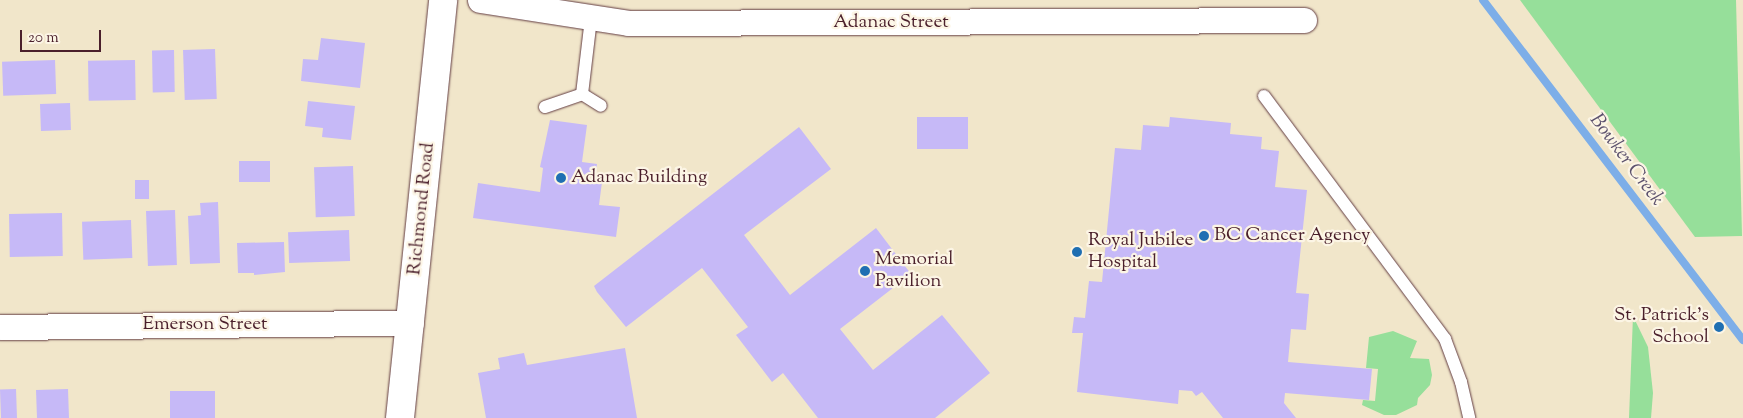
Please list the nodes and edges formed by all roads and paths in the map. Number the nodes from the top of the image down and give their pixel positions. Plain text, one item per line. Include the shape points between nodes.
1 (443, 0) edge
2 (480, 0) edge
3 (591, 19) junction
4 (1304, 20) dead end
5 (582, 94) junction
6 (1264, 96) dead end
7 (601, 106) dead end
8 (545, 107) dead end
9 (410, 323) junction
10 (0, 326) edge
11 (400, 418) edge
12 (1469, 418) edge

1 - 9 main road, Richmond Road
2 - 3 street, Adanac Street
3 - 4 street, Adanac Street via 628,23 771,24
3 - 5 lane
5 - 7 lane
5 - 8 lane
6 - 12 lane via 1444,339 1461,382
9 - 10 street, Emerson Street
9 - 11 main road, Richmond Road

